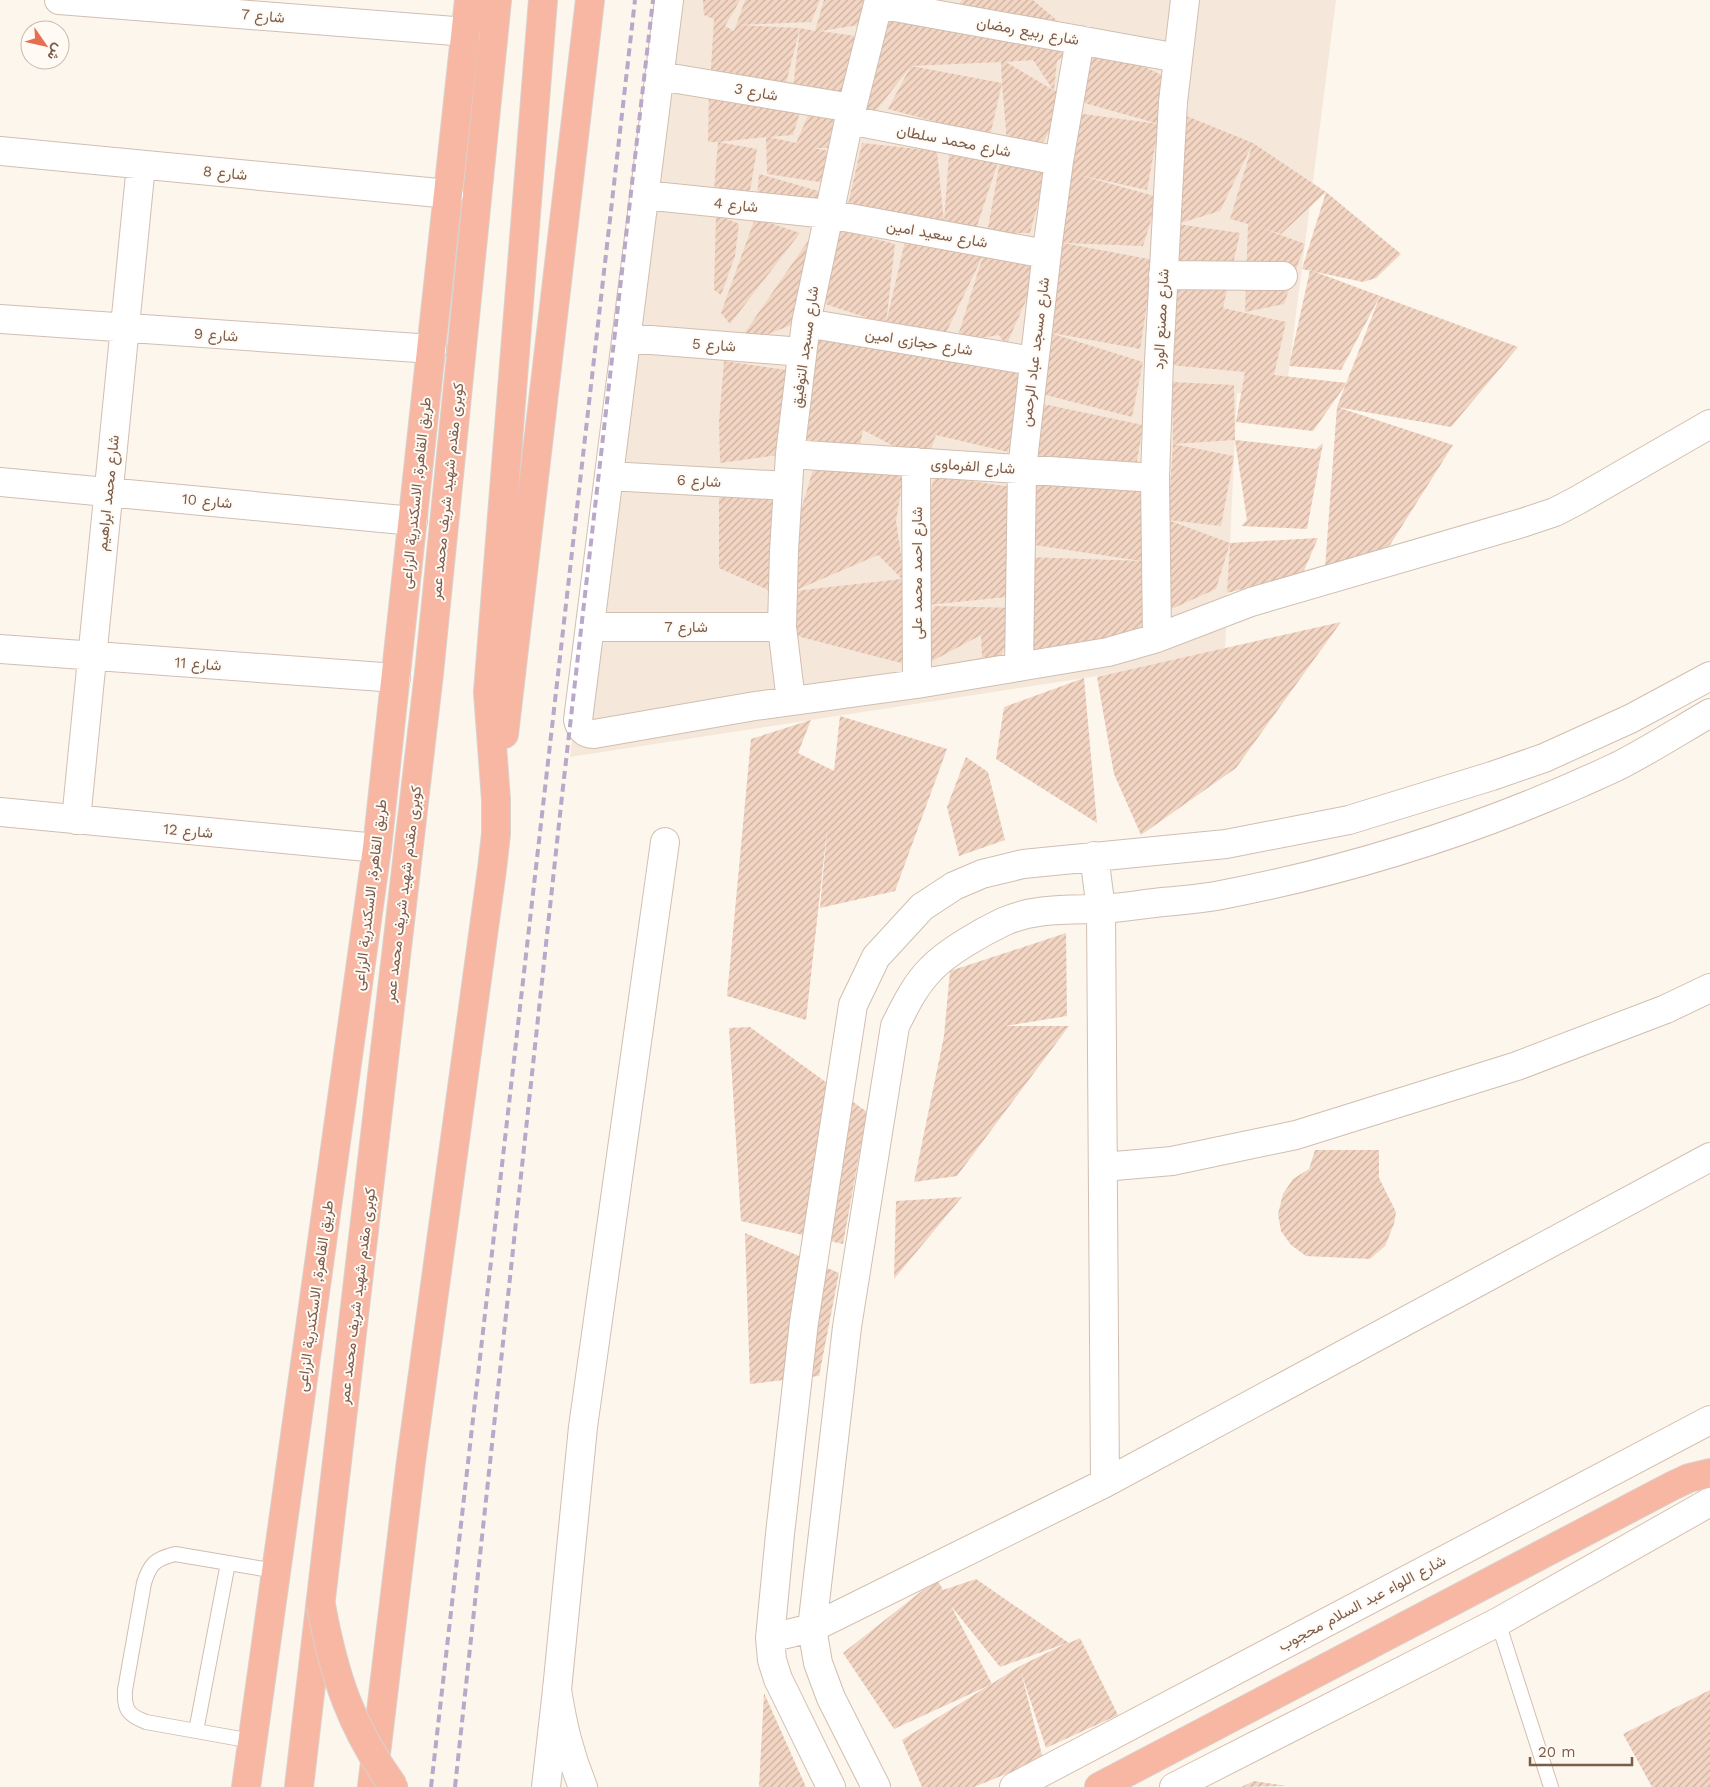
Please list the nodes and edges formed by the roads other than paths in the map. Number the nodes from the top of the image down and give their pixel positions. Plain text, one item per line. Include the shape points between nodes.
1 (58, 0) edge
2 (469, 0) edge
3 (497, 0) edge
4 (543, 0) edge
5 (590, 0) edge
6 (669, 0) edge
7 (1185, 0) edge
8 (878, 2) edge
9 (467, 32) junction
10 (1080, 40) junction
11 (1178, 58) junction
12 (659, 76) junction
13 (850, 114) junction
14 (0, 151) edge
15 (1059, 161) junction
16 (141, 165) junction
17 (449, 194) junction
18 (644, 195) junction
19 (828, 214) junction
20 (1046, 254) junction
21 (1164, 275) junction
22 (1283, 276) dead end
23 (0, 319) edge
24 (806, 323) junction
25 (125, 328) junction
26 (626, 338) junction
27 (432, 349) junction
28 (802, 352) junction
29 (1033, 361) junction
30 (1710, 424) edge
31 (790, 454) junction
32 (916, 462) junction
33 (1022, 469) junction
34 (609, 476) junction
35 (1155, 478) junction
36 (0, 482) edge
37 (788, 486) junction
38 (108, 492) junction
39 (413, 520) junction
40 (782, 626) junction
41 (590, 628) junction
42 (1157, 638) junction
43 (0, 649) edge
44 (92, 656) junction
45 (1019, 667) junction
46 (1710, 676) edge
47 (396, 678) junction
48 (917, 684) junction
49 (791, 701) junction
50 (1710, 713) edge
51 (496, 800) junction
52 (0, 812) edge
53 (76, 820) junction
54 (665, 842) dead end
55 (377, 848) junction
56 (1094, 856) junction
57 (1101, 908) junction
58 (1710, 988) edge
59 (1710, 1157) edge
60 (1103, 1167) junction
61 (1710, 1420) edge
62 (1710, 1473) edge
63 (1105, 1483) junction
64 (1710, 1502) edge
65 (228, 1563) junction
66 (276, 1571) junction
67 (321, 1606) junction
68 (1498, 1622) junction
69 (812, 1628) junction
70 (770, 1638) junction
71 (558, 1690) junction
72 (196, 1731) junction
73 (252, 1741) junction
74 (246, 1787) edge
75 (299, 1787) edge
76 (372, 1787) edge
77 (394, 1787) edge
78 (546, 1787) edge
79 (583, 1787) edge
80 (831, 1787) edge
81 (876, 1787) edge
82 (1014, 1787) edge
83 (1100, 1787) edge
84 (1174, 1787) edge
85 (1550, 1787) edge

1 - 9 street, شارع 7
2 - 9 highway, طريق القاهرة, الاسكندرية الزراعى
3 - 67 highway, كوبرى مقدم شهيد شريف محمد عمر via 429,673
4 - 51 highway via 488,692
5 - 51 highway
6 - 12 street
7 - 11 street, شارع مصنع الورد
8 - 10 street, شارع ربيع رمضان
8 - 13 street, شارع مسجد التوفيق
9 - 17 highway, طريق القاهرة, الاسكندرية الزراعى
10 - 11 street, شارع ربيع رمضان
10 - 15 street, شارع مسجد عباد الرحمن
11 - 21 street, شارع مصنع الورد
12 - 13 street, شارع 3
12 - 18 street
13 - 15 street, شارع محمد سلطان
13 - 19 street, شارع مسجد التوفيق
14 - 16 street, شارع 8
15 - 20 street, شارع مسجد عباد الرحمن
16 - 17 street, شارع 8
16 - 25 street, شارع محمد ابراهيم
17 - 27 highway, طريق القاهرة, الاسكندرية الزراعى
18 - 19 street, شارع 4
18 - 26 street
19 - 20 street, شارع سعيد امين
19 - 24 street, شارع مسجد التوفيق
20 - 29 street, شارع مسجد عباد الرحمن
21 - 22 street
21 - 35 street, شارع مصنع الورد
23 - 25 street, شارع 9
24 - 28 street, شارع مسجد التوفيق
24 - 29 street, شارع حجازى امين
25 - 27 street, شارع 9
25 - 38 street, شارع محمد ابراهيم
26 - 28 street, شارع 5
26 - 34 street
27 - 39 highway, طريق القاهرة, الاسكندرية الزراعى
28 - 31 street, شارع مسجد التوفيق
29 - 33 street, شارع مسجد عباد الرحمن
30 - 42 street via 1554,512 1251,602
31 - 32 street, شارع الفرماوى
31 - 37 street, شارع مسجد التوفيق
32 - 33 street, شارع الفرماوى
32 - 48 street, شارع احمد محمد على
33 - 35 street, شارع الفرماوى
33 - 45 street, شارع مسجد عباد الرحمن
34 - 37 street, شارع 6
34 - 41 street
35 - 42 street, شارع مصنع الورد
36 - 38 street, شارع 10
37 - 40 street, شارع مسجد التوفيق
38 - 39 street, شارع 10
38 - 44 street, شارع محمد ابراهيم
39 - 47 highway, طريق القاهرة, الاسكندرية الزراعى
40 - 41 street, شارع 7
40 - 49 street, شارع مسجد التوفيق
41 - 49 street via 578,720 586,732 594,734
42 - 45 street via 1108,652
43 - 44 street, شارع 11
44 - 47 street, شارع 11
44 - 53 street, شارع محمد ابراهيم
45 - 48 street
46 - 56 street via 1621,723 1544,758 1349,820 1226,844
47 - 55 highway, طريق القاهرة, الاسكندرية الزراعى
48 - 49 street
50 - 57 street via 1617,766 1481,824 1332,872 1215,897
51 - 76 highway via 492,868 412,1452
52 - 53 street, شارع 12
53 - 55 street, شارع 12
54 - 71 street via 583,1427
55 - 66 highway, طريق القاهرة, الاسكندرية الزراعى
56 - 57 street
56 - 70 street via 1023,864 982,874 954,886 922,908 876,956 853,1005 804,1322
57 - 60 street
57 - 69 street via 1035,911 987,931 931,968 909,997 894,1026 847,1327
58 - 60 street via 1666,1009 1517,1066 1296,1135 1172,1162
59 - 63 street
60 - 63 street
61 - 82 street, شارع اللواء عبد السلام محجوب
62 - 83 highway via 1672,1486
63 - 69 street
64 - 68 street
65 - 66 lane
65 - 72 lane
65 - 72 lane via 175,1554 160,1558 149,1568 144,1583 124,1704 132,1716 146,1722
66 - 73 highway, طريق القاهرة, الاسكندرية الزراعى
67 - 75 highway, كوبرى مقدم شهيد شريف محمد عمر
67 - 77 highway, bridge via 341,1689 378,1766
68 - 84 street
68 - 85 lane
69 - 70 street
69 - 81 street via 818,1663 831,1698
70 - 80 street via 778,1679
71 - 78 street
71 - 79 street via 562,1724
72 - 73 lane
73 - 74 highway, طريق القاهرة, الاسكندرية الزراعى

